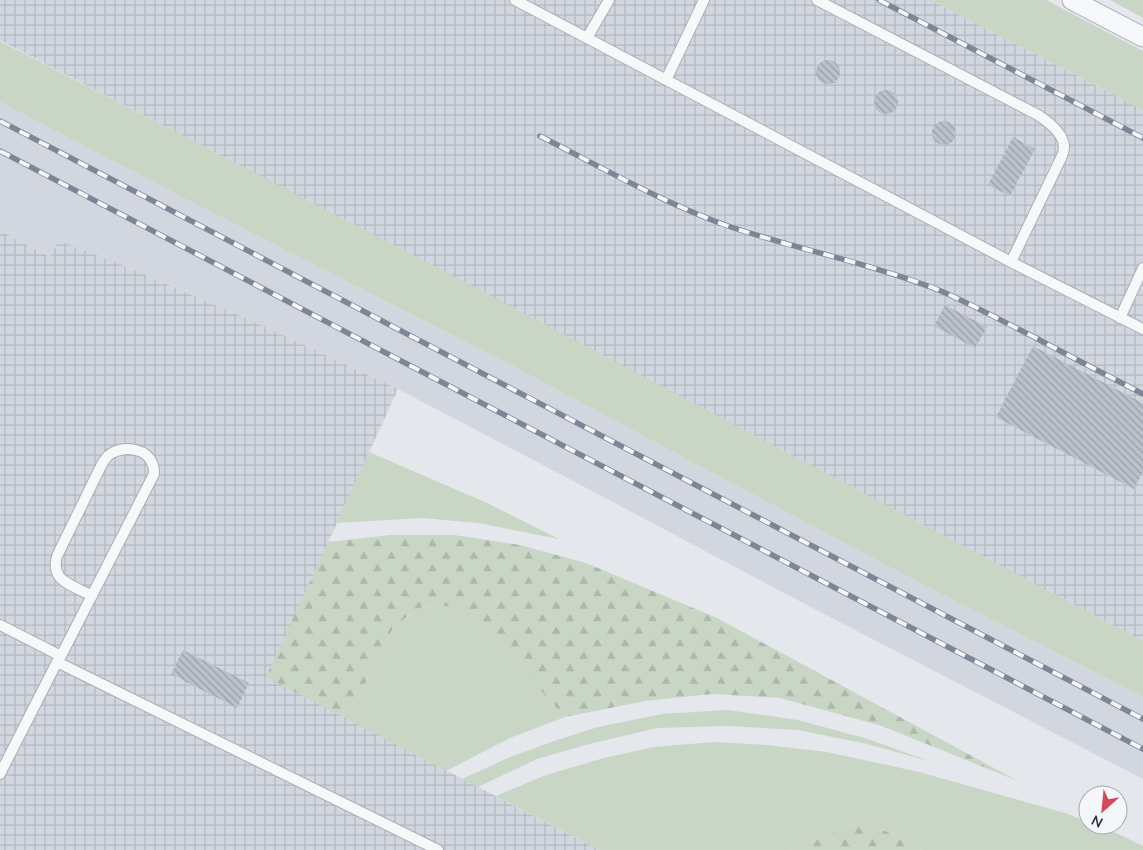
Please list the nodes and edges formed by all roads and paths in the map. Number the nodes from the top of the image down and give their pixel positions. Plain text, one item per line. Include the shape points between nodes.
1 (515, 0) edge
2 (609, 0) edge
3 (704, 0) edge
4 (817, 0) edge
5 (1072, 0) edge
6 (1143, 37) edge
7 (588, 38) junction
8 (666, 80) junction
9 (1011, 262) junction
10 (1143, 268) edge
11 (1120, 318) junction
12 (1143, 329) edge
13 (92, 596) junction
14 (0, 625) edge
15 (59, 659) junction
16 (0, 774) edge
17 (438, 850) edge

1 - 7 lane
2 - 7 lane
3 - 8 lane
4 - 9 lane via 1038,115 1057,131 1064,147 1062,156
5 - 6 street
7 - 8 lane
8 - 9 lane
9 - 11 lane
10 - 11 lane
11 - 12 lane
13 - 13 lane via 154,474 153,463 138,450 114,451 106,457 56,556 59,577
13 - 15 lane
14 - 15 lane
15 - 16 lane
15 - 17 lane

